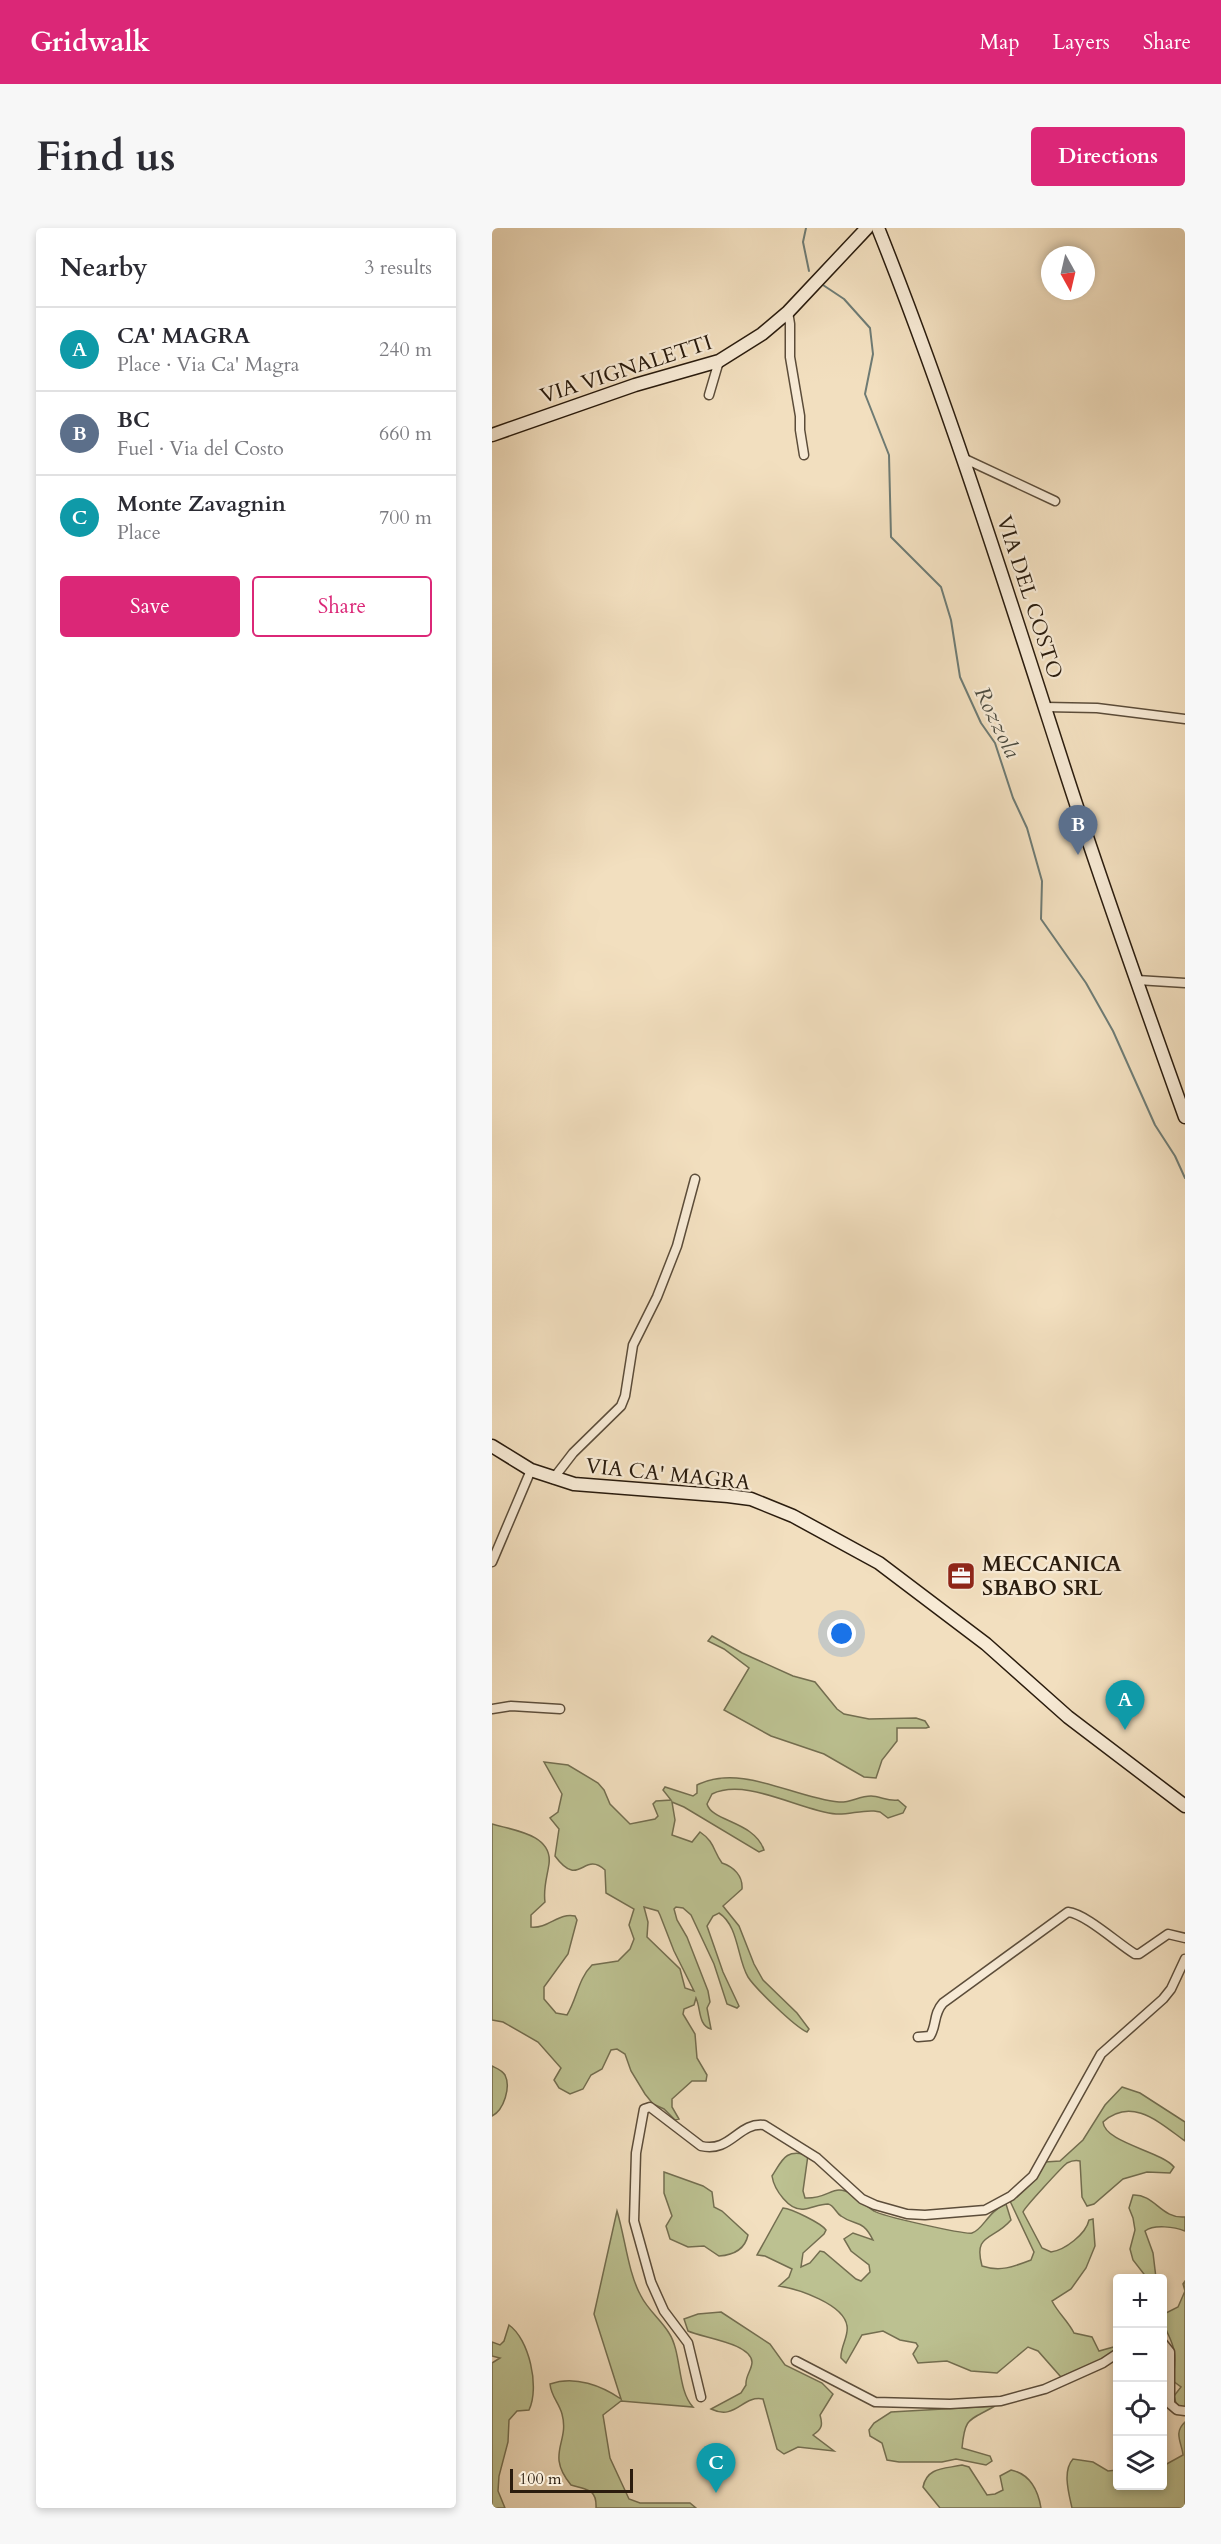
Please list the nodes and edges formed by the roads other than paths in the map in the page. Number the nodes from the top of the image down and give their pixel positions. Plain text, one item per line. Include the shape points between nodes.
1 (867, 228) edge
2 (878, 228) edge
3 (788, 312) junction
4 (719, 360) junction
5 (709, 395) dead end
6 (492, 435) edge
7 (804, 456) dead end
8 (963, 458) junction
9 (1055, 501) dead end
10 (1045, 706) junction
11 (1185, 719) edge
12 (1137, 980) junction
13 (1185, 983) edge
14 (1185, 1117) edge
15 (695, 1179) dead end
16 (492, 1446) edge
17 (531, 1470) junction
18 (553, 1479) junction
19 (492, 1562) edge
20 (492, 1709) edge
21 (560, 1709) dead end
22 (1185, 1806) edge
23 (1185, 1938) edge
24 (1185, 1959) edge
25 (918, 2037) dead end
26 (1167, 2348) edge
27 (1113, 2356) edge
28 (796, 2361) dead end
29 (701, 2397) dead end
30 (1185, 2411) edge

1 - 3 street, VIA VIGNALETTI
2 - 8 street, VIA DEL COSTO
3 - 4 street, VIA VIGNALETTI via 762,334
3 - 7 street
4 - 5 street
4 - 6 street, VIA VIGNALETTI
8 - 9 street
8 - 10 street, VIA DEL COSTO
10 - 11 street
10 - 12 street, VIA DEL COSTO
12 - 13 street
12 - 14 street, VIA DEL COSTO
15 - 18 street, VIA CA' MAGRA via 677,1246 633,1345 621,1406
16 - 17 street, VIA CA' MAGRA
17 - 18 street, VIA CA' MAGRA
17 - 19 street
18 - 22 street, VIA CA' MAGRA via 612,1488 751,1499 793,1516 898,1576 986,1644 1068,1717
20 - 21 street
23 - 25 street via 1168,1934 1135,1954 1086,1918 1068,1912 943,2003 935,2014 930,2036
24 - 29 street via 1163,1999 1101,2054 1033,2176 1011,2196 985,2210 925,2215 875,2205 862,2199 817,2158 764,2125 755,2124 720,2146 709,2148 650,2107 644,2109 636,2153 634,2221 659,2302 688,2343
26 - 30 street via 1170,2404
27 - 28 street via 1045,2389 1001,2401 950,2404 875,2402

